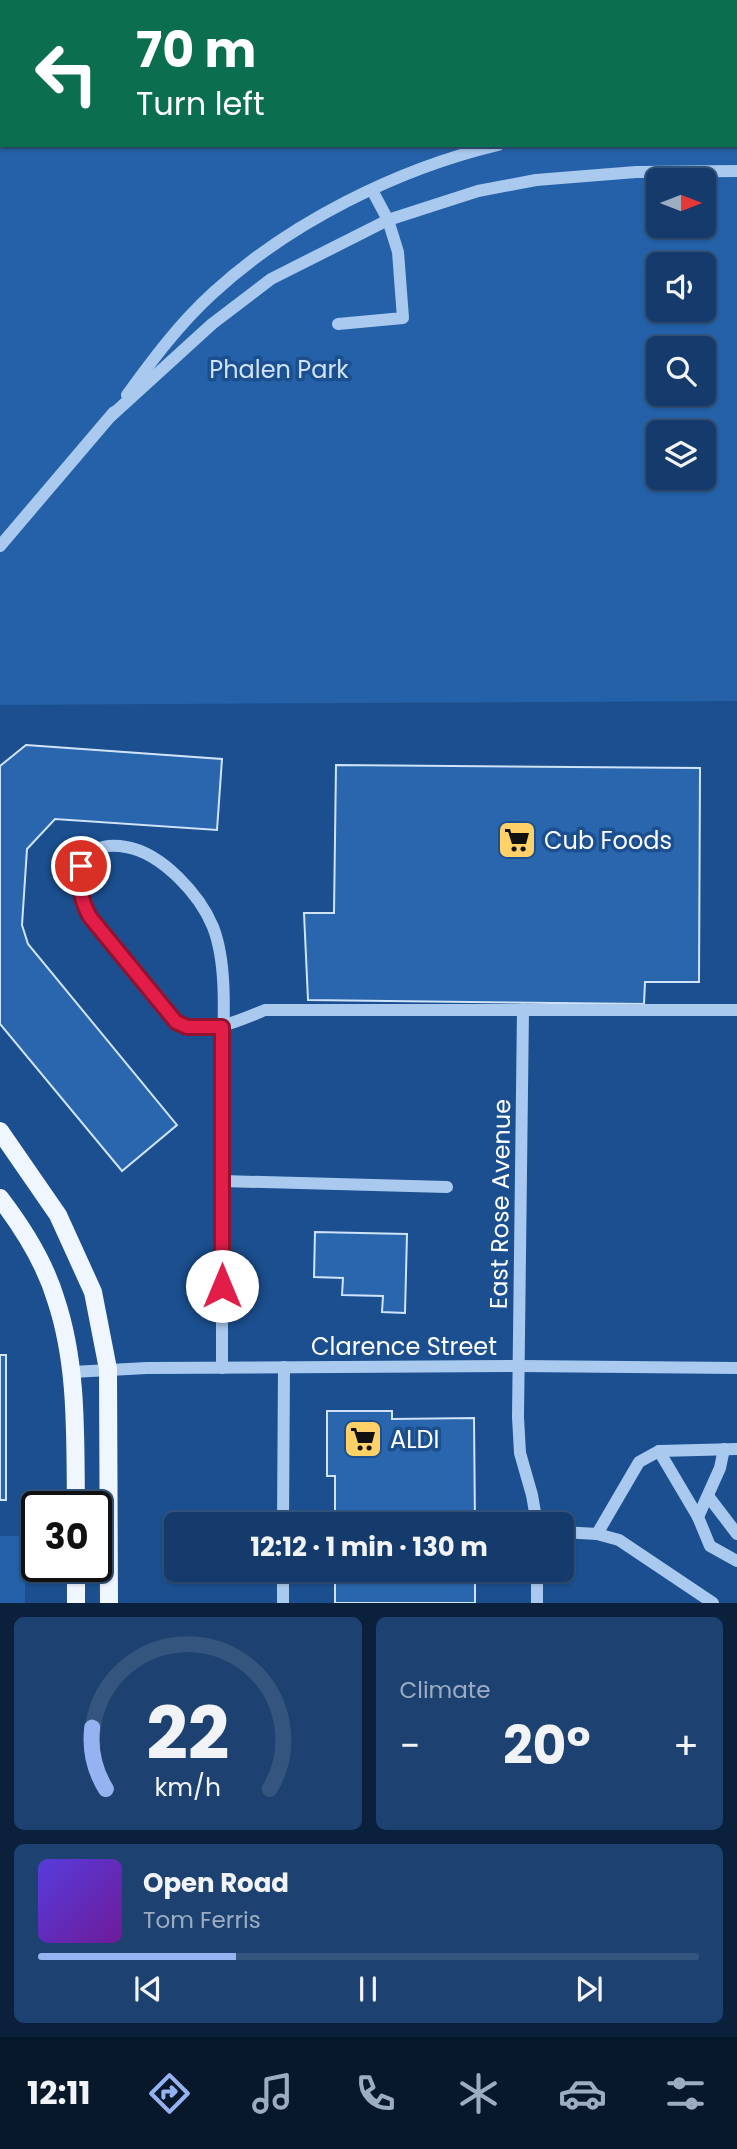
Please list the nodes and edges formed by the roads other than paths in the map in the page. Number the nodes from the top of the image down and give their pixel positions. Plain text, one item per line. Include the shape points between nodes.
1 (492, 147) edge
2 (737, 171) edge
3 (372, 190) junction
4 (388, 220) junction
5 (338, 324) dead end
6 (111, 416) junction
7 (2, 540) edge
8 (523, 1009) junction
9 (737, 1010) edge
10 (222, 1027) junction
11 (0, 1131) edge
12 (222, 1181) junction
13 (447, 1187) dead end
14 (0, 1198) edge
15 (519, 1366) junction
16 (284, 1367) junction
17 (222, 1368) junction
18 (737, 1368) edge
19 (108, 1369) junction
20 (72, 1373) junction
21 (730, 1449) edge
22 (659, 1451) junction
23 (76, 1491) edge
24 (708, 1496) junction
25 (283, 1512) edge
26 (534, 1512) edge
27 (698, 1517) junction
28 (574, 1533) edge
29 (597, 1534) junction
30 (737, 1534) edge
31 (737, 1561) edge
32 (76, 1582) edge
33 (283, 1582) edge
34 (537, 1582) edge
35 (76, 1603) edge
36 (109, 1603) edge
37 (283, 1603) edge
38 (537, 1603) edge
39 (713, 1603) edge

1 - 3 street
2 - 4 street via 636,172 536,180 478,191
3 - 4 street
3 - 6 street via 266,250 212,293 159,351
4 - 5 street via 398,252 403,318
4 - 6 street via 271,279 212,324
6 - 7 street
8 - 9 street
8 - 10 street via 265,1010
8 - 15 street, East Rose Avenue
10 - 10 street via 221,961 213,928 198,898 152,857 127,847 107,847 89,854 81,866 79,887 90,917 176,1022 187,1027
10 - 12 street
11 - 19 main road via 58,1215 93,1292
12 - 13 street
12 - 17 street
14 - 20 main road via 24,1229 56,1300
15 - 16 street, Clarence Street
15 - 18 street, Clarence Street
15 - 26 street, East Rose Avenue via 519,1439
16 - 17 street, Clarence Street
16 - 25 street
17 - 19 street, Clarence Street
19 - 20 street, Clarence Street
19 - 36 main road
20 - 23 main road
21 - 22 street
21 - 24 street
22 - 27 street
22 - 29 street via 639,1462
24 - 27 street
24 - 30 street
27 - 31 street via 710,1546
28 - 29 street
29 - 39 street via 629,1545
32 - 35 main road
33 - 37 street
34 - 38 street

